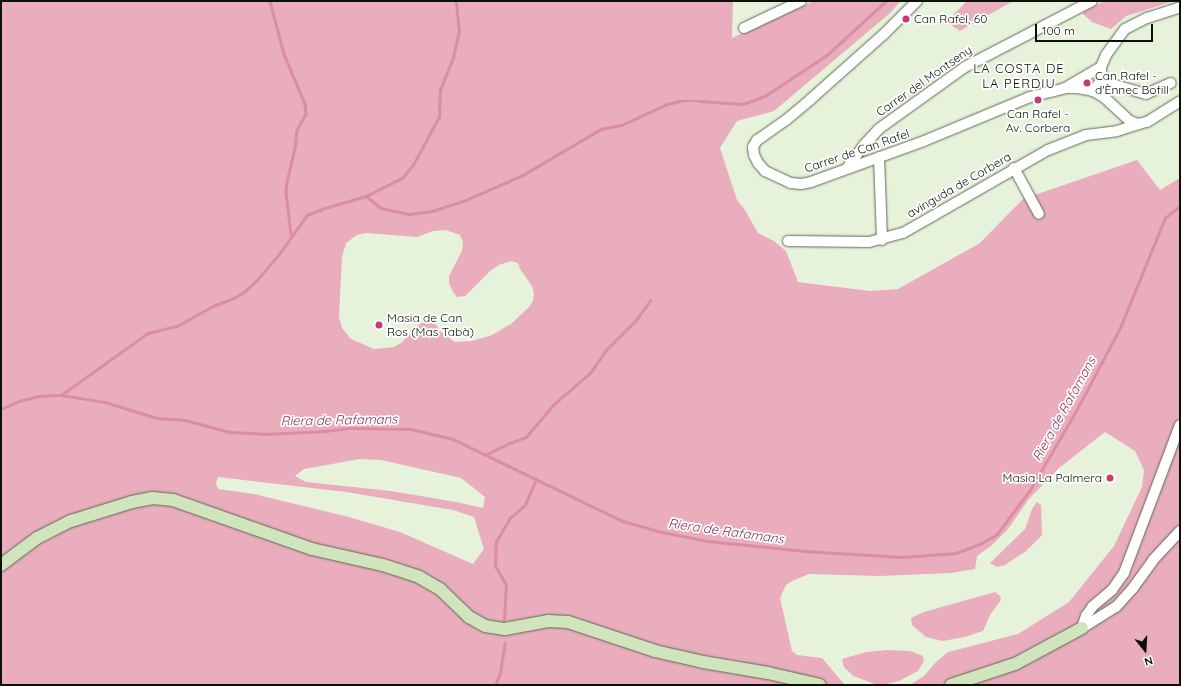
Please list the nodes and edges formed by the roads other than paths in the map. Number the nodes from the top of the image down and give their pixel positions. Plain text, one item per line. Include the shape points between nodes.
1 (801, 1) edge
2 (917, 1) edge
3 (1092, 1) edge
4 (1180, 6) edge
5 (744, 28) dead end
6 (1101, 67) junction
7 (1102, 81) junction
8 (1171, 83) dead end
9 (1065, 88) junction
10 (1093, 91) junction
11 (1180, 101) edge
12 (1138, 124) junction
13 (879, 157) junction
14 (848, 168) junction
15 (1014, 168) junction
16 (1039, 214) dead end
17 (882, 240) junction
18 (788, 241) dead end
19 (1180, 425) edge
20 (1180, 531) edge
21 (1, 565) edge
22 (1082, 628) junction
23 (820, 685) edge
24 (951, 685) edge

1 - 5 street
2 - 14 street, Carrer de Can Rafel via 810,100 756,140 753,148 758,163 765,171 791,183 811,182
3 - 14 street, Carrer del Montseny via 965,67 880,128
4 - 6 street via 1125,29 1106,55
6 - 7 street
6 - 9 street
7 - 8 street via 1146,94
7 - 10 street
9 - 10 street, Carrer de Can Rafel
9 - 13 street, Carrer de Can Rafel via 1030,97 948,132
10 - 12 street, Carrer de Can Rafel via 1105,98 1126,118
11 - 12 street via 1147,122
12 - 15 street, avinguda de Corbera via 1086,135
13 - 14 street, Carrer de Can Rafel
13 - 17 street
15 - 16 street
15 - 17 street, avinguda de Corbera via 903,233
17 - 18 street, avinguda de Corbera
19 - 22 street via 1124,573 1112,590 1093,606
20 - 22 street via 1116,607
21 - 23 main road via 37,538 77,519 152,498 173,500 312,549 383,565 419,577 440,589 469,617 485,626 505,629 548,621 568,622 655,651
22 - 24 main road via 1014,664

